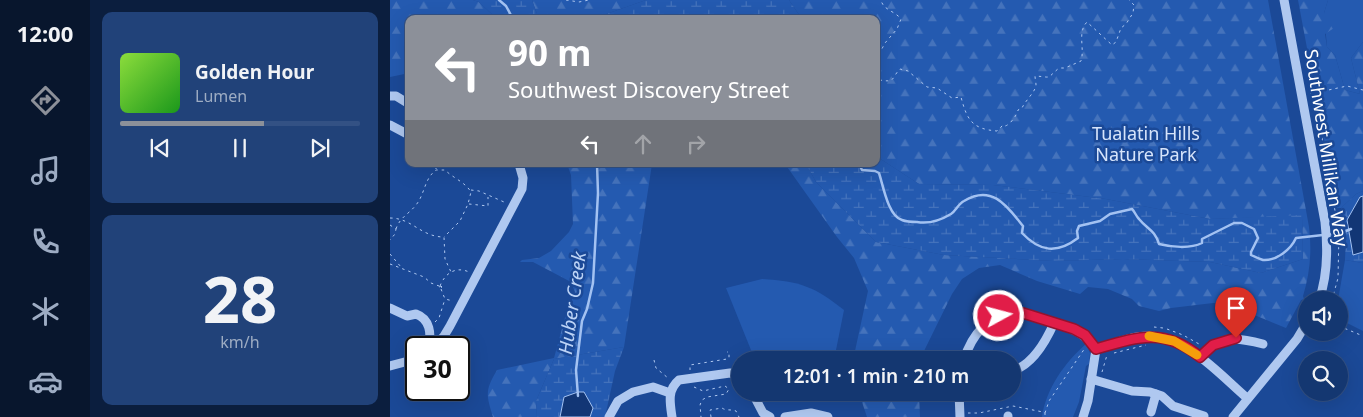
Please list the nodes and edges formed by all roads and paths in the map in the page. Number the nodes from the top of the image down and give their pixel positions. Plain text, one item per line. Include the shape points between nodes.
1 (566, 0) edge
2 (589, 0) edge
3 (881, 0) edge
4 (1130, 0) edge
5 (1284, 0) edge
6 (880, 52) edge
7 (880, 80) edge
8 (1363, 90) edge
9 (390, 96) edge
10 (405, 102) edge
11 (390, 125) edge
12 (405, 133) edge
13 (520, 167) edge
14 (436, 170) joint
15 (470, 190) junction
16 (488, 195) junction
17 (468, 204) junction
18 (513, 206) junction
19 (390, 218) edge
20 (401, 218) junction
21 (390, 225) edge
22 (396, 229) junction
23 (444, 237) junction
24 (390, 240) edge
25 (390, 254) edge
26 (390, 264) edge
27 (402, 269) junction
28 (450, 272) junction
29 (477, 276) junction
30 (440, 287) junction
31 (1321, 291) edge
32 (1334, 291) edge
33 (446, 299) junction
34 (462, 305) junction
35 (390, 308) edge
36 (1054, 323) junction
37 (428, 325) junction
38 (1348, 330) edge
39 (430, 336) edge
40 (444, 336) edge
41 (1363, 336) edge
42 (1298, 337) edge
43 (1264, 344) dead end
44 (1148, 345) dead end
45 (1096, 349) junction
46 (967, 351) edge
47 (727, 352) dead end
48 (1200, 357) junction
49 (654, 360) dead end
50 (405, 362) edge
51 (390, 366) edge
52 (1021, 368) edge
53 (731, 373) edge
54 (691, 377) junction
55 (671, 379) dead end
56 (1096, 381) junction
57 (670, 393) junction
58 (1156, 394) junction
59 (1247, 398) junction
60 (756, 401) edge
61 (959, 401) edge
62 (1151, 412) dead end
63 (1204, 416) edge
64 (610, 417) edge
65 (672, 417) edge
66 (701, 417) edge
67 (711, 417) edge
68 (739, 417) edge
69 (770, 417) edge
70 (786, 417) edge
71 (828, 417) edge
72 (960, 417) edge
73 (1083, 417) edge
74 (1233, 417) edge

1 - 2 path
3 - 6 path via 884,7 901,19
4 - 7 path via 1134,5 1133,13 1119,31 1116,42 1112,45 1087,22 1083,26 1080,63 1058,68 1052,77 1035,76 1036,86 1032,94 1009,124 1002,125 997,131 984,129 969,119 961,97 952,98 937,88 928,87 908,71 900,69 889,82
5 - 31 street, Southwest Millikan Way via 1324,212 1327,258
8 - 32 path via 1347,86 1314,94 1339,233 1338,278
9 - 10 street
11 - 12 street
13 - 18 street via 524,183
14 - 15 path via 445,170
14 - 20 path via 415,207
15 - 16 path
15 - 17 path
16 - 17 path via 487,207
16 - 18 path
17 - 23 path via 460,221
18 - 29 street
19 - 20 path
20 - 22 path
20 - 23 path via 431,236
21 - 22 path
22 - 24 path
23 - 28 path via 445,259
25 - 27 path
26 - 27 path
27 - 30 path
28 - 29 path via 462,269
28 - 30 path
29 - 34 street
30 - 33 path
33 - 34 path
33 - 37 path via 437,321
34 - 40 street
35 - 37 street via 407,316 416,314
36 - 45 street via 1080,332
36 - 46 street via 1015,312 993,319 980,330
36 - 52 street via 1030,362
37 - 39 street
38 - 41 path
42 - 59 street
43 - 48 street via 1241,338 1229,339 1211,346
44 - 56 path via 1107,355
45 - 48 street via 1149,336 1174,341
45 - 56 street
47 - 54 path via 729,358 725,360 690,365
48 - 59 street
49 - 55 path via 656,368
50 - 51 street
53 - 54 street
54 - 57 street via 679,380
54 - 66 path via 694,388 703,391 724,386 729,389 726,394 702,400
56 - 58 street
56 - 73 street
57 - 64 street via 652,387 633,392 618,402
57 - 65 street
58 - 62 street
58 - 63 street via 1173,406
59 - 74 street
60 - 69 street via 760,410
61 - 72 street
67 - 68 path via 710,410 722,408 736,411
70 - 71 street via 811,413

